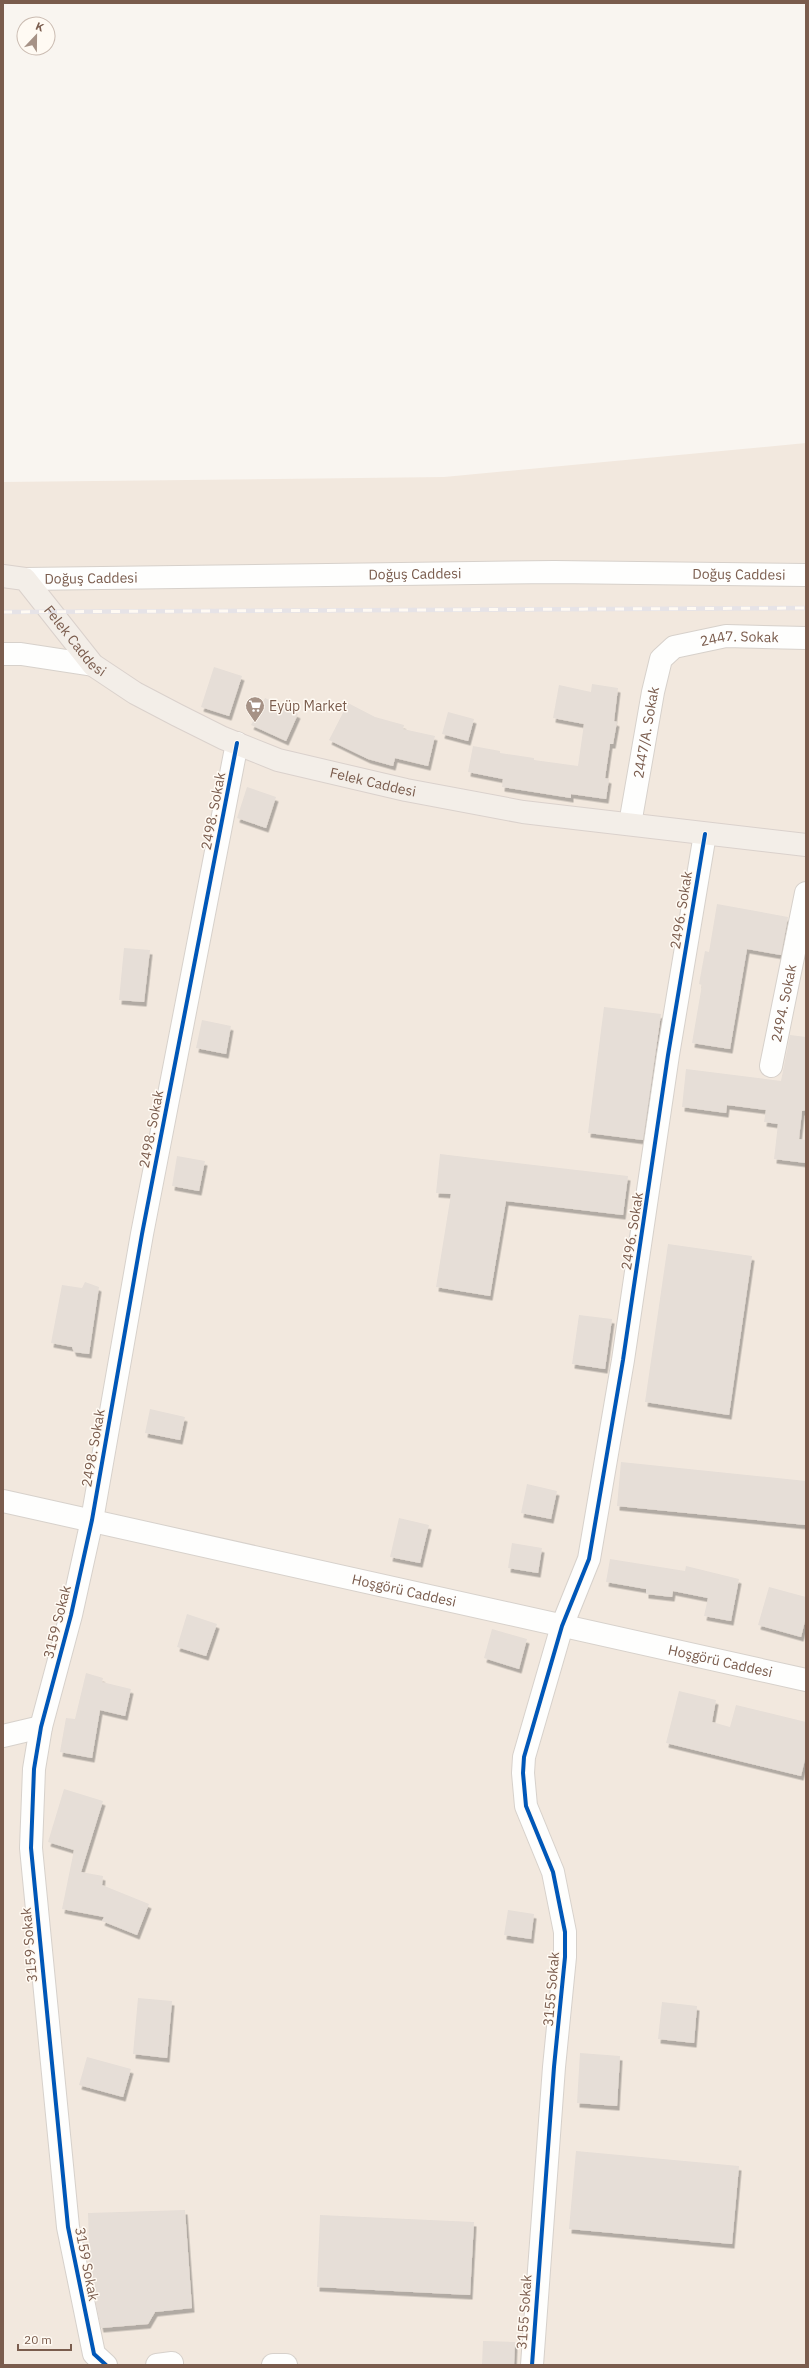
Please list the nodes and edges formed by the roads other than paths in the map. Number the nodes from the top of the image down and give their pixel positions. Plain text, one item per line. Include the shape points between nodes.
1 (806, 575) edge
2 (3, 576) edge
3 (25, 579) junction
4 (806, 638) edge
5 (674, 647) joint
6 (3, 654) edge
7 (93, 665) junction
8 (237, 743) junction
9 (630, 824) junction
10 (705, 834) junction
11 (806, 845) edge
12 (806, 893) edge
13 (771, 1066) dead end
14 (3, 1502) edge
15 (92, 1520) junction
16 (562, 1626) junction
17 (806, 1680) edge
18 (41, 1727) junction
19 (3, 1736) edge
20 (106, 2365) edge
21 (273, 2365) edge
22 (286, 2365) edge
23 (532, 2365) edge

1 - 3 street, Doğuş Caddesi via 554,572
2 - 3 main road
3 - 7 main road, Felek Caddesi
4 - 5 street, 2447. Sokak via 726,636
5 - 9 street, 2447/A. Sokak via 661,659
6 - 7 street via 21,654
7 - 8 main road, Felek Caddesi via 135,693
8 - 9 main road, Felek Caddesi via 278,760 406,790 523,812
8 - 15 street, 2498. Sokak via 142,1234
9 - 10 main road, Felek Caddesi
10 - 11 main road, Felek Caddesi
10 - 16 street, 2496. Sokak via 668,1054 623,1360 589,1559
12 - 13 street, 2494. Sokak
14 - 15 street, Hoşgörü Caddesi
15 - 16 street, Hoşgörü Caddesi
15 - 18 street, 3159 Sokak via 71,1615
16 - 17 street, Hoşgörü Caddesi
16 - 23 street, 3155 Sokak via 527,1743 523,1773 526,1806 553,1872 565,1932
18 - 19 street
18 - 20 street, 3159 Sokak via 34,1769 31,1848 66,2204 71,2242 94,2354
21 - 22 street

